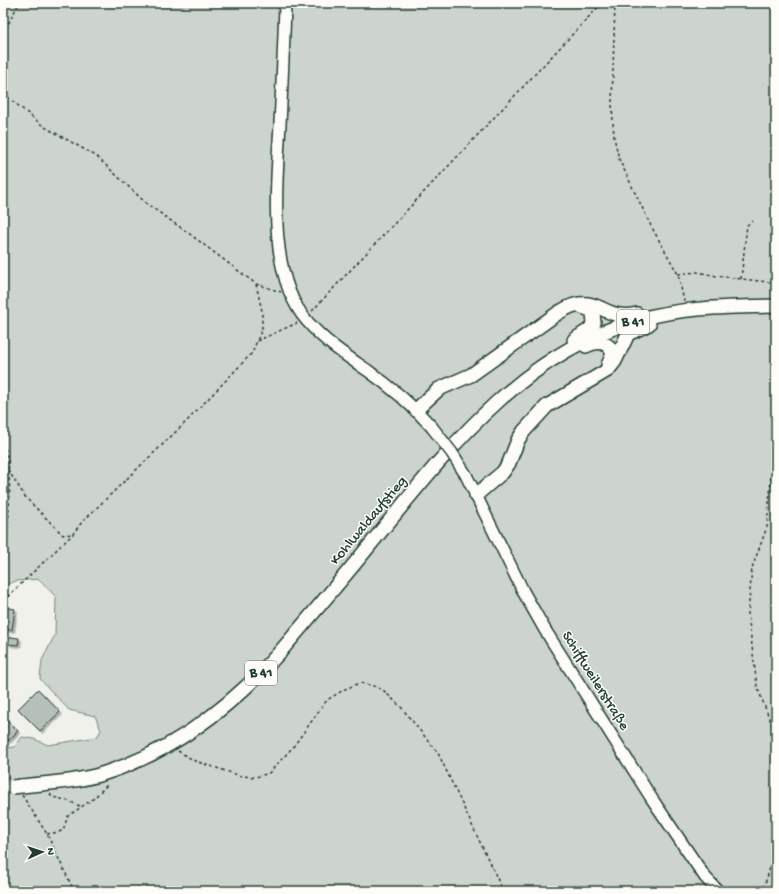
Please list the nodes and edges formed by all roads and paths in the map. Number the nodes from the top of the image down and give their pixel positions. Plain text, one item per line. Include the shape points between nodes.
1 (19, 3) edge
2 (285, 3) edge
3 (602, 3) edge
4 (615, 3) edge
5 (3, 34) edge
6 (3, 93) edge
7 (753, 221) dead end
8 (678, 274) junction
9 (741, 279) junction
10 (776, 282) edge
11 (256, 284) junction
12 (290, 295) junction
13 (684, 304) junction
14 (776, 305) edge
15 (739, 307) junction
16 (558, 313) junction
17 (305, 319) junction
18 (257, 341) junction
19 (538, 370) junction
20 (586, 382) junction
21 (506, 392) junction
22 (416, 410) junction
23 (3, 443) edge
24 (776, 460) edge
25 (8, 470) junction
26 (476, 495) junction
27 (73, 534) junction
28 (3, 558) edge
29 (3, 601) edge
30 (776, 736) edge
31 (174, 742) junction
32 (3, 773) edge
33 (112, 781) dead end
34 (14, 786) edge
35 (47, 790) dead end
36 (80, 806) junction
37 (47, 834) junction
38 (776, 850) edge
39 (763, 888) junction
40 (776, 890) edge
41 (74, 891) edge
42 (503, 891) edge
43 (718, 891) edge
44 (755, 891) edge

1 - 5 path
2 - 12 street, Schiffweilerstraße via 276,199 279,250
3 - 17 path
4 - 8 path via 612,104 614,137 619,159 651,226
6 - 11 path via 43,126 96,156 147,204
7 - 9 path via 747,225
8 - 9 path via 697,272
8 - 13 path
9 - 10 path
11 - 12 path
11 - 18 path via 262,311 262,329
12 - 17 street, Schiffweilerstraße
13 - 14 main road
13 - 16 main road via 622,317 592,305 580,304
14 - 15 main road, Kohlwaldaufstieg / B 41
15 - 19 main road, Kohlwaldaufstieg / B 41 via 690,310 636,321 588,340
15 - 20 main road via 689,314 636,329 628,334 608,370
16 - 21 main road via 572,308 587,308 593,313 594,323 589,330 536,365
16 - 22 main road via 471,375 439,389
17 - 18 path
17 - 22 street, Schiffweilerstraße via 341,353 368,370
18 - 27 path via 252,353 82,522
19 - 20 main road via 590,344 606,343 611,347 613,354 611,362 598,375
19 - 21 main road, Kohlwaldaufstieg / B 41
20 - 26 main road via 547,406 537,416 518,440 503,472
21 - 31 main road, Kohlwaldaufstieg / B 41 via 463,434 255,680 223,709
22 - 26 street, Schiffweilerstraße, bridge via 448,447
23 - 25 path
24 - 30 path via 771,482 767,527 752,568 748,614 757,686
25 - 27 path via 26,498 49,522 63,535
25 - 28 path
26 - 43 street, Schiffweilerstraße via 545,630 652,799 705,877
27 - 29 path
31 - 34 main road, Kohlwaldaufstieg / B 41 via 102,774
31 - 42 path via 180,753 195,761 241,776 256,777 269,773 282,760 327,700 360,683 383,690 401,707 438,753
32 - 34 path
33 - 36 path via 93,799
34 - 37 path
35 - 36 path via 52,797
36 - 37 path via 68,816 63,830
37 - 41 path
38 - 39 path via 770,874
39 - 40 path
39 - 44 path

